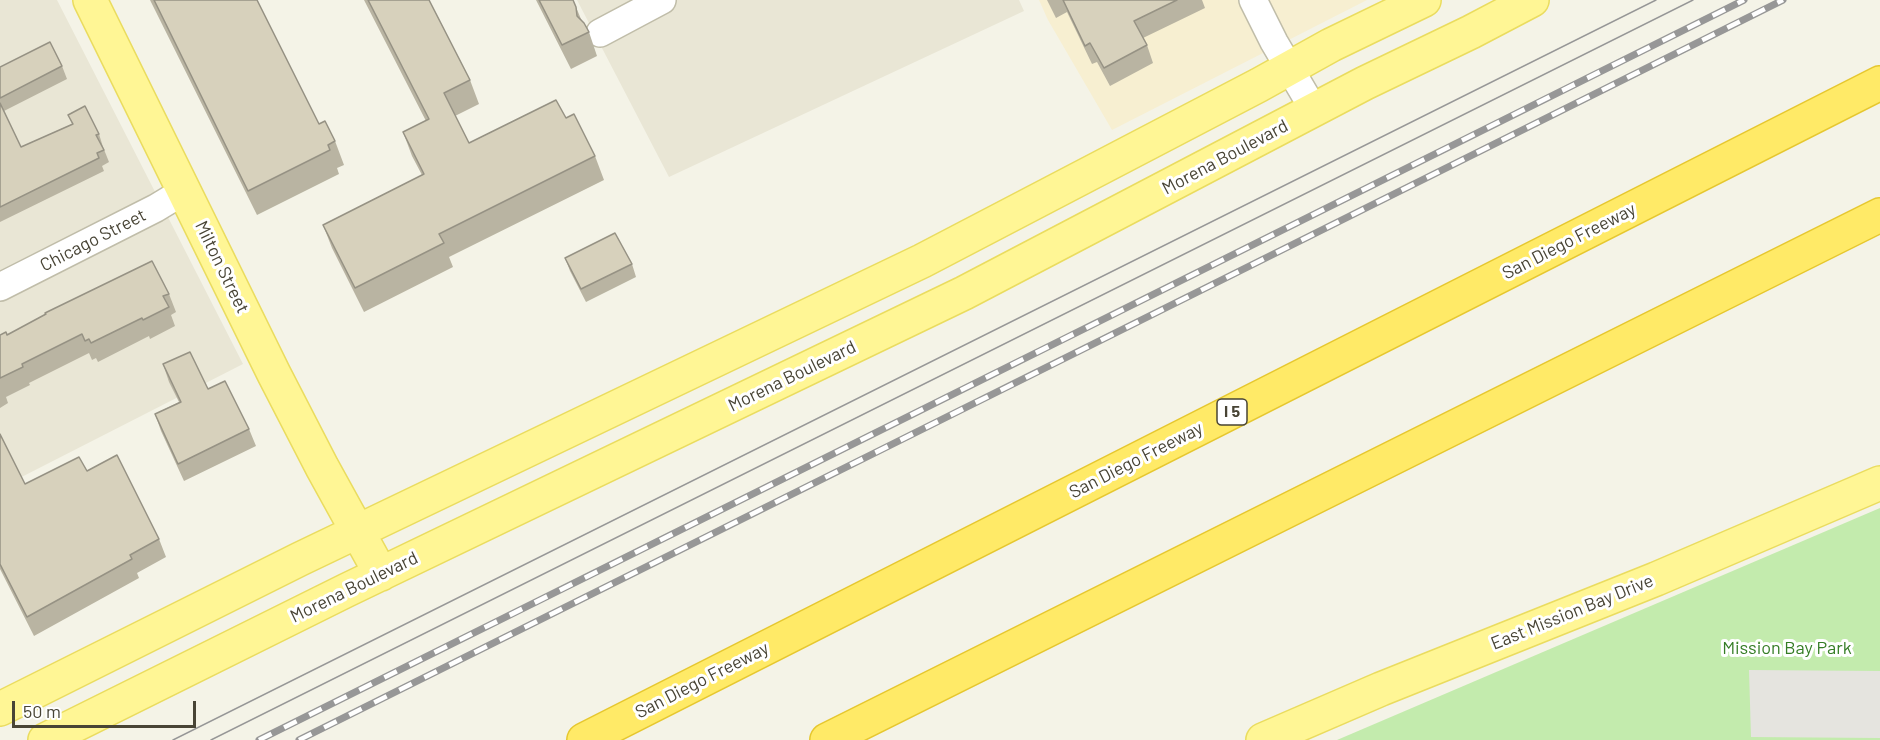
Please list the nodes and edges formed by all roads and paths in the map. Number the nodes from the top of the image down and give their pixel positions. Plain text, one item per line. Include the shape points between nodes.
1 (90, 0) edge
2 (662, 0) edge
3 (1253, 0) edge
4 (1424, 0) edge
5 (1532, 0) edge
6 (600, 33) dead end
7 (1290, 68) junction
8 (1880, 83) edge
9 (1314, 110) junction
10 (184, 190) junction
11 (1880, 215) edge
12 (0, 286) edge
13 (1880, 483) edge
14 (359, 531) junction
15 (381, 573) junction
16 (0, 709) edge
17 (45, 740) edge
18 (584, 740) edge
19 (826, 740) edge
20 (1263, 740) edge

1 - 10 main road, Milton Street
2 - 6 street
3 - 7 street
4 - 7 main road
5 - 9 main road, Morena Boulevard
7 - 9 street
7 - 14 main road via 922,261
8 - 18 highway, San Diego Freeway / I 5
9 - 15 main road, Morena Boulevard via 964,293
10 - 12 street, Chicago Street via 156,208
10 - 14 main road, Milton Street via 279,384
11 - 19 highway
13 - 20 main road, East Mission Bay Drive
14 - 15 main road, Milton Street
14 - 16 main road
15 - 17 main road, Morena Boulevard

